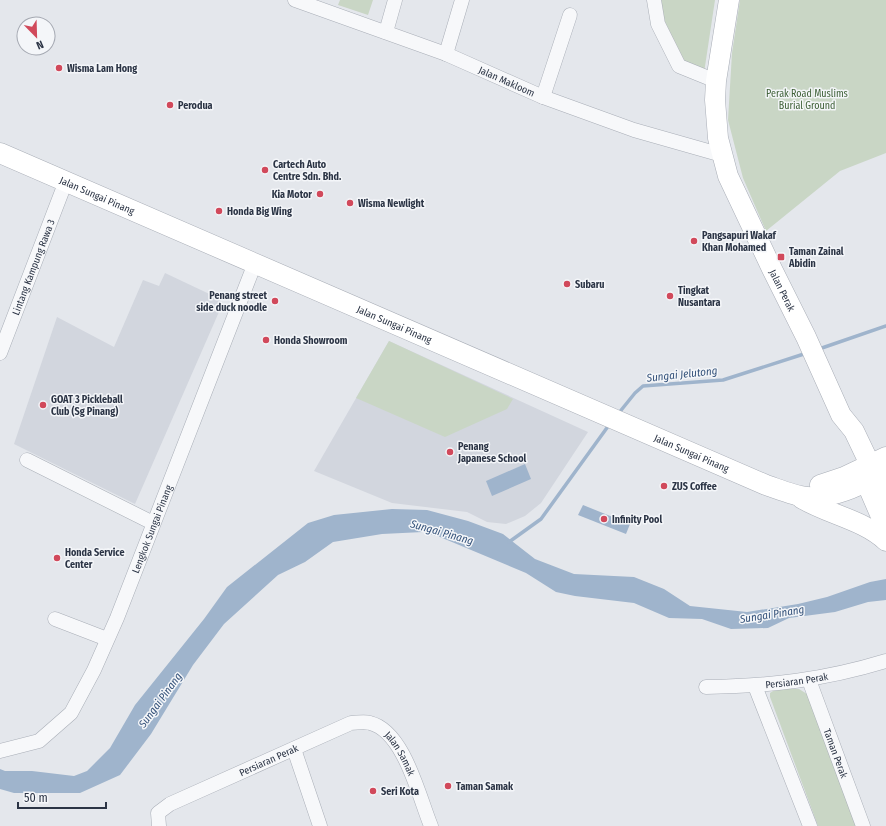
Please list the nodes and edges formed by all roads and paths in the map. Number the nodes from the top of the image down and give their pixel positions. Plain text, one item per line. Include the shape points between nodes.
1 (295, 0) edge
2 (395, 0) edge
3 (462, 0) edge
4 (654, 0) edge
5 (729, 0) edge
6 (327, 5) edge
7 (570, 15) dead end
8 (386, 32) junction
9 (446, 54) junction
10 (716, 81) junction
11 (543, 97) junction
12 (0, 153) edge
13 (722, 155) junction
14 (66, 181) junction
15 (255, 263) junction
16 (0, 353) edge
17 (27, 460) dead end
18 (874, 470) edge
19 (791, 492) junction
20 (886, 498) edge
21 (153, 523) junction
22 (886, 528) edge
23 (886, 541) edge
24 (55, 619) dead end
25 (108, 639) junction
26 (886, 661) edge
27 (809, 680) junction
28 (755, 686) junction
29 (706, 687) dead end
30 (382, 729) joint
31 (294, 749) junction
32 (0, 751) edge
33 (159, 819) edge
34 (320, 826) edge
35 (431, 826) edge
36 (810, 826) edge
37 (863, 826) edge

1 - 6 street, Jalan Makloom
2 - 8 street
3 - 9 street
4 - 10 street via 658,24 679,66
5 - 10 main road, Jalan Perak
6 - 8 street, Jalan Makloom
7 - 11 street
8 - 9 street, Jalan Makloom
9 - 11 street, Jalan Makloom
10 - 13 main road, Jalan Perak via 716,120
11 - 13 street, Jalan Makloom via 634,130
12 - 14 main road, Jalan Sungai Pinang
13 - 18 main road, Jalan Perak via 728,176 806,336 841,415 854,431
14 - 15 main road, Jalan Sungai Pinang
14 - 16 street, Lintang Kampung Rawa 3
15 - 19 main road, Jalan Sungai Pinang via 766,486
15 - 21 street, Lengkok Sungai Pinang
17 - 21 street
18 - 19 main road, Jalan Sungai Pinang
18 - 20 main road, Jalan Perak
18 - 22 main road
19 - 23 main road via 817,507 871,530
21 - 25 street, Lengkok Sungai Pinang
24 - 25 street
25 - 32 street, Lengkok Sungai Pinang via 71,713 39,741
26 - 27 street, Persiaran Perak
27 - 28 street, Persiaran Perak
27 - 37 street, Taman Perak
28 - 29 street, Persiaran Perak
28 - 36 street
30 - 31 street, Persiaran Perak via 369,722 351,723
30 - 35 street, Jalan Samak via 396,742
31 - 33 street, Persiaran Perak via 170,804
31 - 34 street

